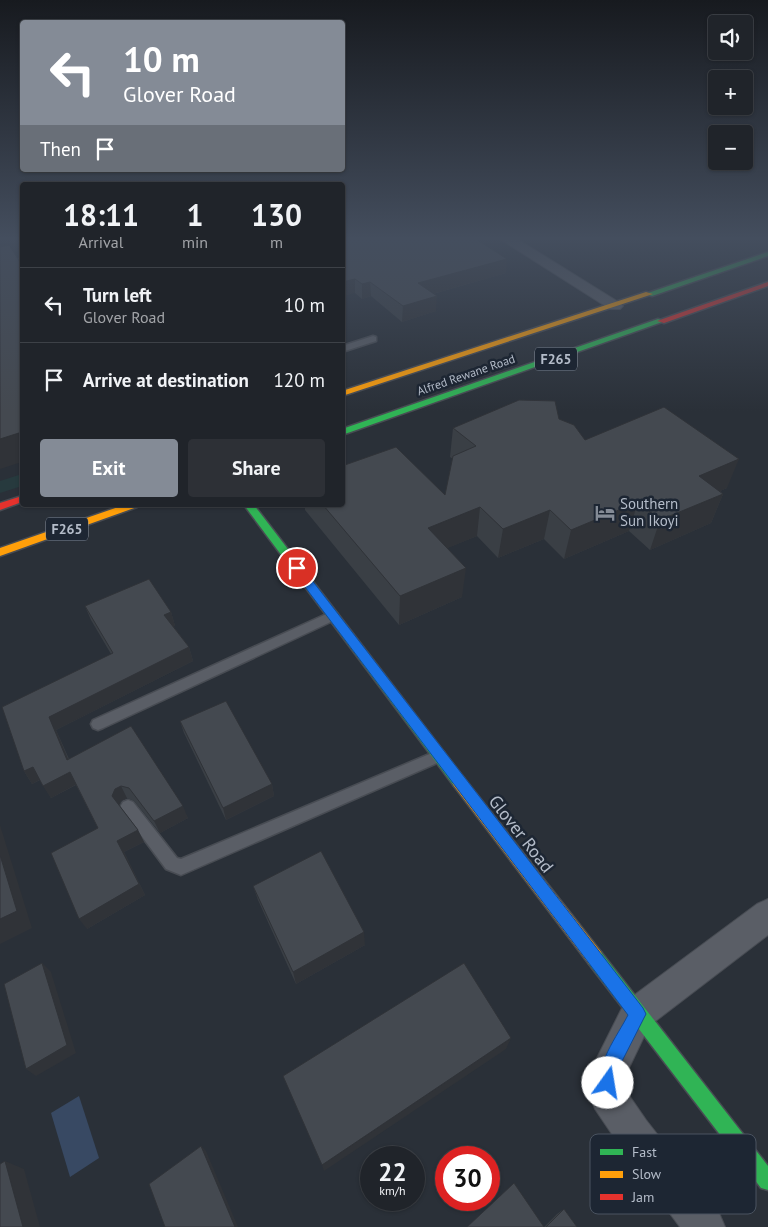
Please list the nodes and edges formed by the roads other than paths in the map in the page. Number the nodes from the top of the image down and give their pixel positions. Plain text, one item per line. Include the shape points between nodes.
1 (599, 296) edge
2 (644, 296) edge
3 (679, 296) edge
4 (733, 296) edge
5 (615, 306) junction
6 (696, 309) junction
7 (549, 335) junction
8 (372, 340) dead end
9 (345, 348) edge
10 (566, 355) junction
11 (345, 393) edge
12 (345, 431) edge
13 (20, 500) edge
14 (0, 507) edge
15 (128, 507) edge
16 (250, 507) edge
17 (0, 552) edge
18 (333, 616) junction
19 (98, 724) dead end
20 (439, 756) junction
21 (128, 807) dead end
22 (768, 914) edge
23 (638, 1014) junction
24 (634, 1134) edge
25 (731, 1134) edge
26 (756, 1166) edge
27 (768, 1181) edge
28 (695, 1214) edge
29 (705, 1227) edge

1 - 5 street
2 - 5 main road, Alfred Rewane Road / F265
3 - 6 main road
4 - 6 main road, Alfred Rewane Road / F265
5 - 7 main road, Alfred Rewane Road / F265
6 - 10 main road, Alfred Rewane Road / F265
7 - 10 main road
7 - 11 main road, Alfred Rewane Road / F265
8 - 9 lane
10 - 12 main road, Alfred Rewane Road / F265
13 - 14 main road
15 - 17 main road, F265
16 - 18 main road, Glover Road
18 - 19 lane
18 - 20 main road, Glover Road
20 - 21 lane via 181,867 172,864
20 - 23 main road, Glover Road
22 - 23 street
23 - 24 street via 609,1070 608,1096
23 - 25 main road, Glover Road
26 - 27 main road, Glover Road
28 - 29 street

